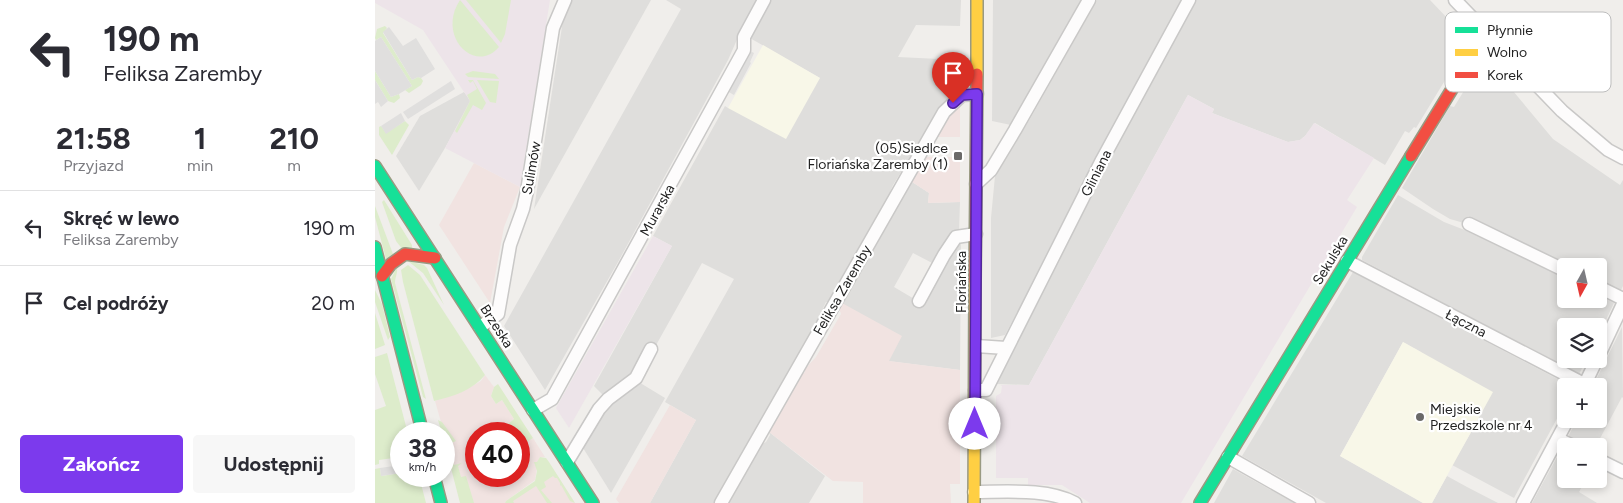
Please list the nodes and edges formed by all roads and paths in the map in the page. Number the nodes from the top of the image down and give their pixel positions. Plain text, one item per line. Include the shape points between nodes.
1 (565, 0) edge
2 (764, 0) edge
3 (977, 0) edge
4 (1089, 0) edge
5 (1189, 0) edge
6 (1455, 0) edge
7 (1467, 12) edge
8 (1450, 92) edge
9 (1544, 92) edge
10 (977, 94) junction
11 (1623, 158) edge
12 (375, 166) edge
13 (976, 184) junction
14 (1469, 224) dead end
15 (976, 234) junction
16 (375, 247) edge
17 (435, 258) junction
18 (1347, 261) junction
19 (1557, 267) edge
20 (383, 276) junction
21 (1607, 291) edge
22 (1623, 299) edge
23 (919, 301) dead end
24 (1623, 304) edge
25 (1620, 319) edge
26 (480, 327) junction
27 (1607, 341) edge
28 (976, 346) junction
29 (1006, 348) junction
30 (651, 349) dead end
31 (1571, 378) edge
32 (981, 390) junction
33 (533, 410) junction
34 (420, 422) edge
35 (1557, 441) edge
36 (1228, 457) junction
37 (567, 462) junction
38 (1607, 464) edge
39 (1623, 472) edge
40 (437, 487) edge
41 (975, 498) edge
42 (441, 503) edge
43 (593, 503) edge
44 (721, 503) edge
45 (1075, 503) edge
46 (1200, 503) edge
47 (1309, 503) edge
48 (1523, 503) edge

1 - 26 street, Sulimów via 553,28 527,191 510,245 498,314
2 - 33 street, Murarska via 744,37 744,50 552,399
3 - 10 street, Floriańska
4 - 13 street via 991,170
5 - 29 street, Gliniana via 1102,160
6 - 7 street
8 - 18 street, Sekulska
9 - 11 street via 1608,150
10 - 13 street, Floriańska
10 - 44 street, Feliksa Zaremby via 962,95 944,112
12 - 17 street, Brzeska
13 - 15 street, Floriańska
14 - 19 street
15 - 23 street via 956,238
15 - 28 street, Floriańska
16 - 20 street
17 - 20 street via 405,254 391,264
17 - 26 street, Brzeska
18 - 31 street, Łączna
18 - 36 street, Sekulska
20 - 34 street
21 - 22 street
24 - 25 street
25 - 27 street
26 - 33 street, Brzeska
28 - 29 street
28 - 32 street, Floriańska
29 - 32 street, Gliniana
30 - 37 street via 636,378 599,409
32 - 41 street, Floriańska
33 - 37 street, Brzeska
35 - 48 street
36 - 46 street, Sekulska
36 - 47 street
37 - 43 street, Brzeska
38 - 39 street
40 - 42 street
41 - 45 street via 1042,493

